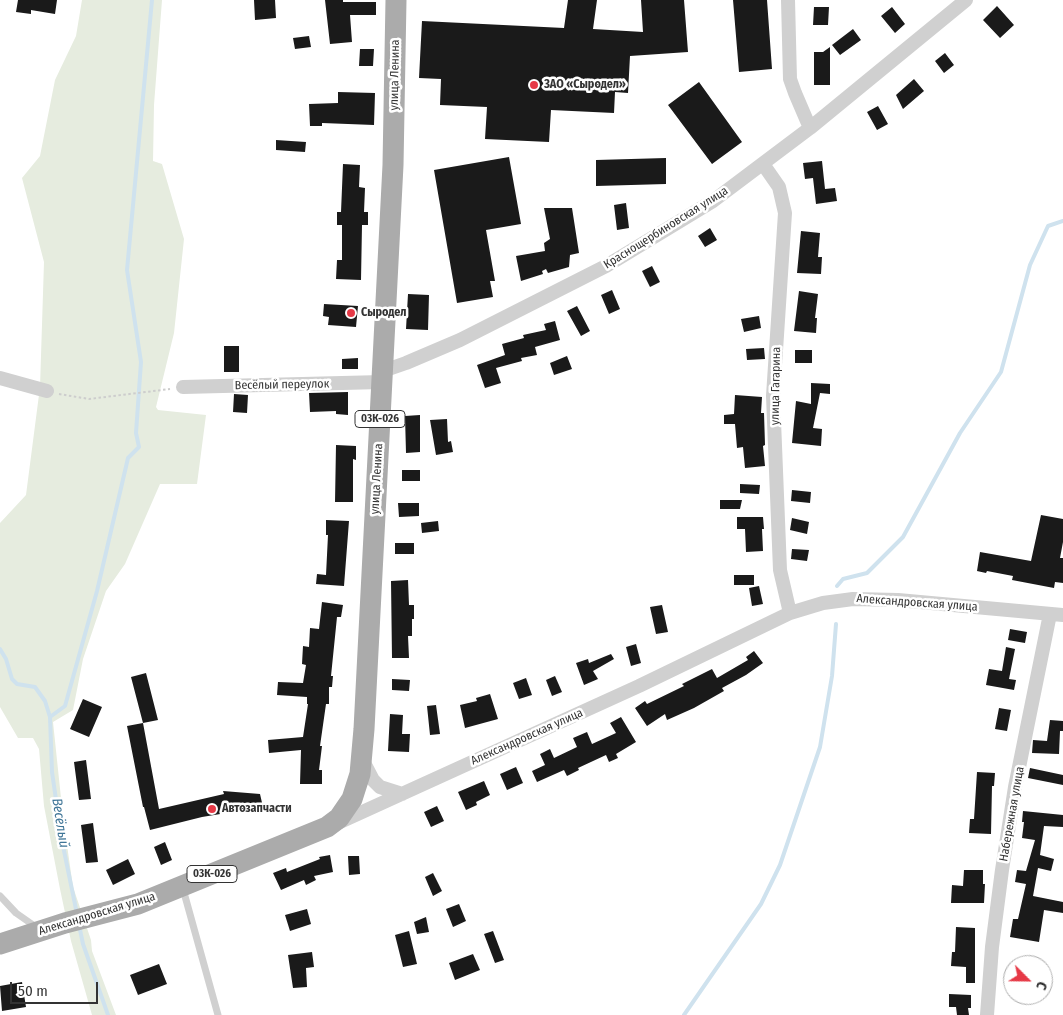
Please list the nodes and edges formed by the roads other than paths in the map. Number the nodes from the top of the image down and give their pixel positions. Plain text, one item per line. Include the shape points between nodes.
1 (396, 0) edge
2 (788, 0) edge
3 (966, 0) edge
4 (810, 128) junction
5 (763, 164) junction
6 (383, 376) junction
7 (0, 378) edge
8 (182, 387) road end
9 (47, 391) road end
10 (790, 613) junction
11 (1057, 615) edge
12 (362, 759) junction
13 (402, 794) junction
14 (328, 827) junction
15 (182, 886) junction
16 (0, 896) edge
17 (41, 931) junction
18 (0, 944) edge
19 (218, 1015) edge
20 (987, 1015) edge

1 - 6 main road, улица Ленина / 03К-026 via 393,165
2 - 4 street via 790,79
3 - 4 street, Краснощербиновская улица
4 - 5 street, Краснощербиновская улица
5 - 6 street, Краснощербиновская улица via 713,201 606,266
5 - 10 street, улица Гагарина via 779,187 784,212 774,396 780,570
6 - 8 street, Весёлый переулок
6 - 12 main road, улица Ленина / 03К-026
7 - 9 street
10 - 11 street, Александровская улица via 823,603 853,599 917,601
10 - 13 street, Александровская улица
11 - 20 street, Набережная улица via 1015,787 992,947
12 - 13 street via 380,787
12 - 14 main road, улица Ленина / 03К-026 via 352,799
13 - 14 street, Александровская улица
14 - 15 main road, Александровская улица / 03К-026
15 - 17 main road, Александровская улица / 03К-026 via 138,904
15 - 19 lane
16 - 17 lane via 16,913
17 - 18 main road, Александровская улица / 03К-026

